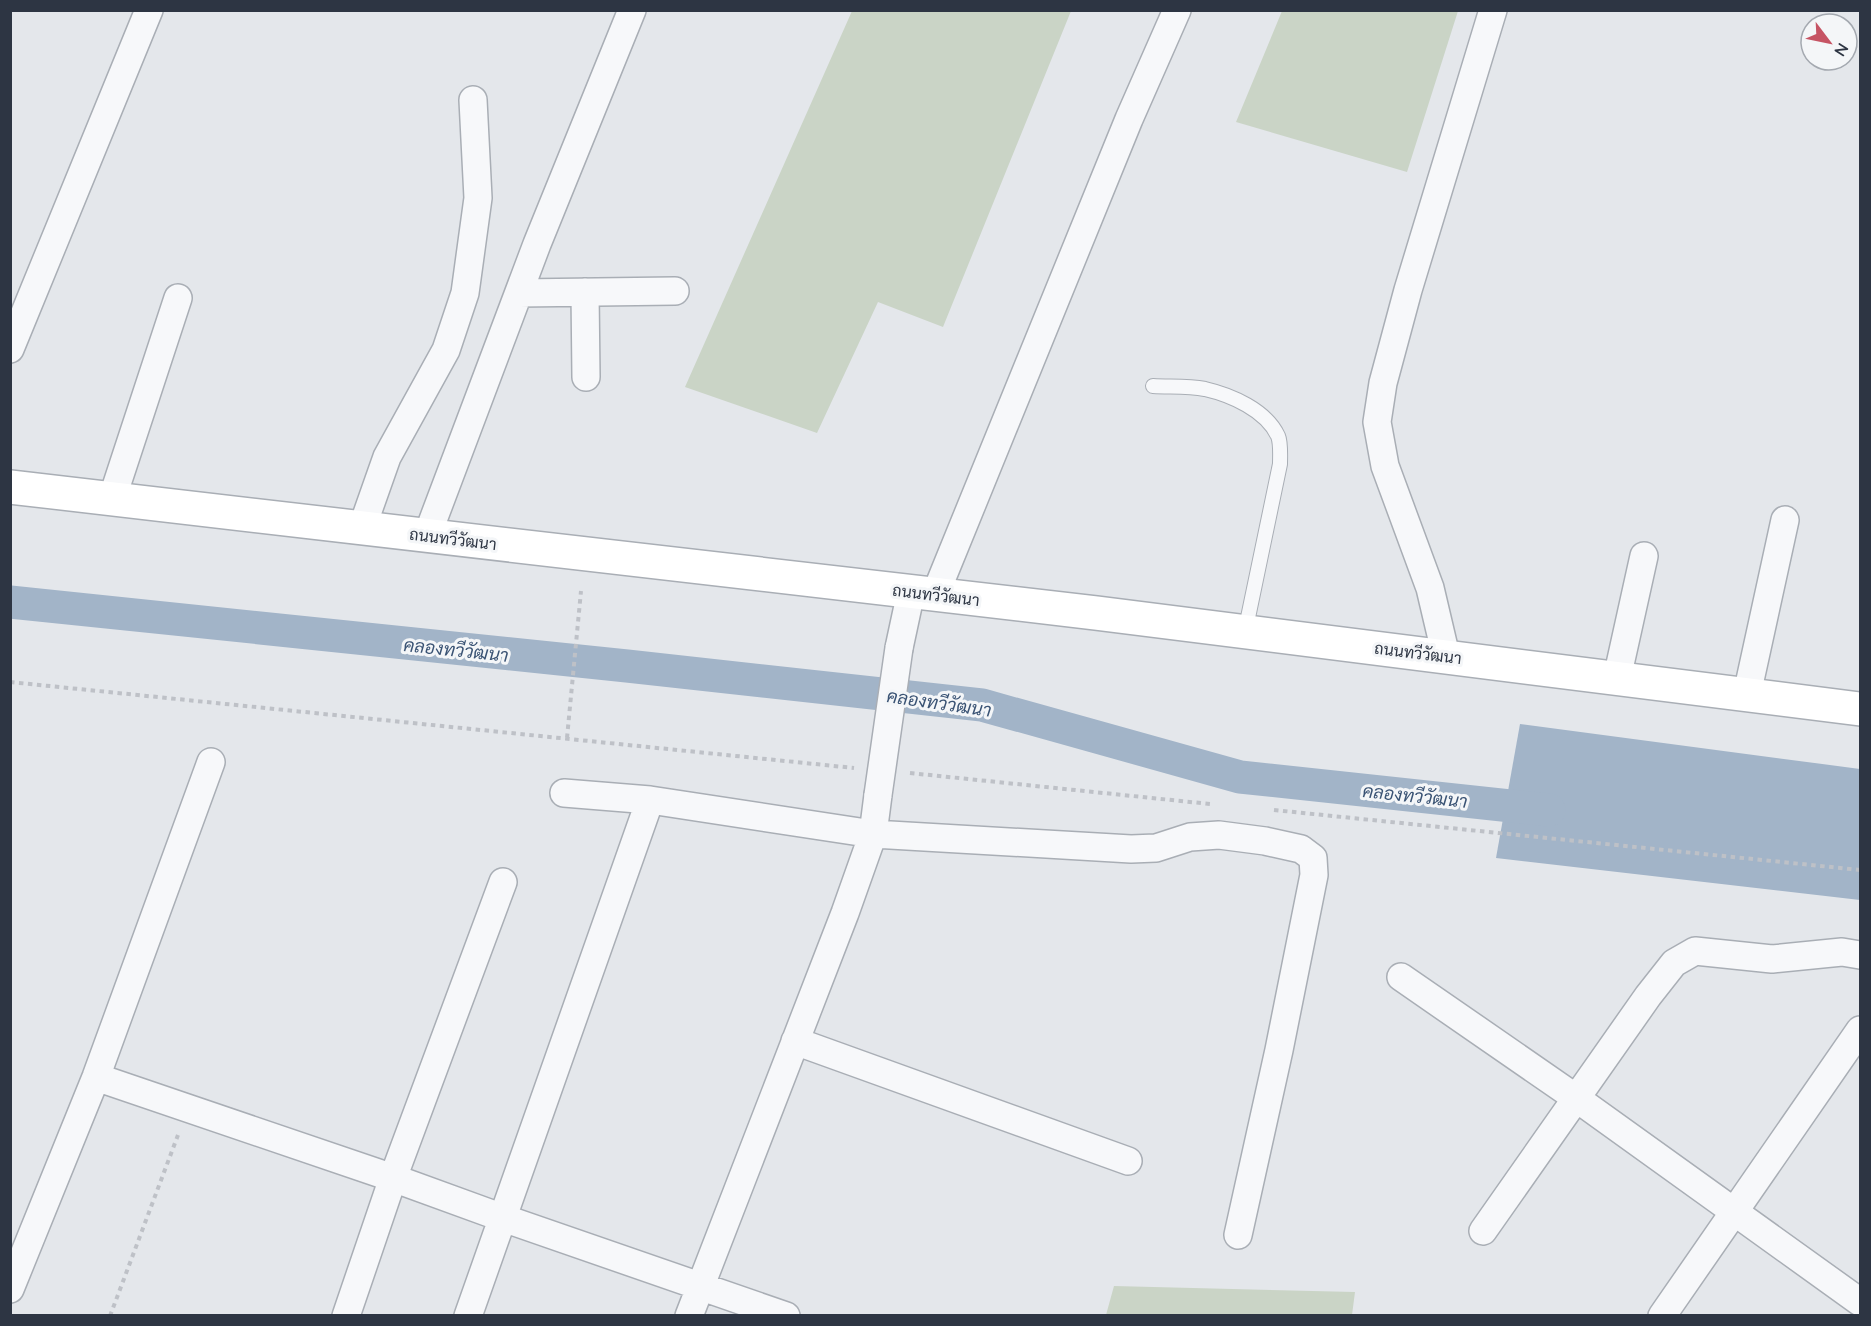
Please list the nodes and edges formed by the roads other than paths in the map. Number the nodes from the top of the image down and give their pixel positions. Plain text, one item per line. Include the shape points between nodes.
1 (149, 10) edge
2 (632, 10) edge
3 (1178, 10) edge
4 (1493, 10) edge
5 (473, 100) dead end
6 (675, 291) dead end
7 (585, 292) junction
8 (519, 293) junction
9 (178, 298) dead end
10 (10, 349) edge
11 (586, 376) dead end
12 (1153, 386) dead end
13 (10, 488) edge
14 (112, 499) junction
15 (1785, 520) dead end
16 (362, 528) junction
17 (427, 536) junction
18 (1644, 556) dead end
19 (923, 593) junction
20 (1245, 632) junction
21 (1446, 656) junction
22 (1617, 678) junction
23 (1748, 694) junction
24 (1860, 709) edge
25 (210, 762) dead end
26 (564, 793) dead end
27 (650, 800) junction
28 (873, 834) junction
29 (503, 882) dead end
30 (1860, 955) edge
31 (1401, 977) dead end
32 (1860, 1030) edge
33 (795, 1041) junction
34 (96, 1077) junction
35 (1575, 1098) junction
36 (1128, 1161) dead end
37 (393, 1178) junction
38 (1735, 1211) junction
39 (503, 1218) junction
40 (1483, 1231) dead end
41 (1238, 1236) dead end
42 (699, 1287) junction
43 (10, 1289) edge
44 (1860, 1302) edge
45 (346, 1316) edge
46 (468, 1316) edge
47 (689, 1316) edge
48 (786, 1316) edge
49 (1662, 1316) edge

1 - 10 street
2 - 8 street
3 - 19 street
4 - 21 street via 1405,300 1377,422 1385,466 1430,588
5 - 16 street via 478,198 465,293 446,350 387,457
6 - 7 street
7 - 8 street
7 - 11 street
8 - 17 street
9 - 14 street
12 - 20 lane via 1204,389 1229,397 1255,409 1279,437 1280,464
13 - 14 main road, ถนนทวีวัฒนา
14 - 16 main road, ถนนทวีวัฒนา
15 - 23 street
16 - 17 main road, ถนนทวีวัฒนา
17 - 19 main road, ถนนทวีวัฒนา
18 - 22 street
19 - 20 main road, ถนนทวีวัฒนา
19 - 28 street, bridge via 899,648
20 - 21 main road, ถนนทวีวัฒนา
21 - 22 main road, ถนนทวีวัฒนา
22 - 23 main road, ถนนทวีวัฒนา
23 - 24 main road, ถนนทวีวัฒนา
25 - 34 street
26 - 27 street
27 - 28 street
27 - 39 street
28 - 33 street
28 - 41 street via 1131,849 1219,835 1301,849 1313,858 1312,887
29 - 37 street
30 - 35 street via 1842,952 1772,959 1695,951 1674,963
31 - 35 street
32 - 38 street
33 - 36 street
33 - 42 street
34 - 37 street
34 - 43 street
35 - 38 street
35 - 40 street
37 - 39 street
37 - 45 street
38 - 44 street
38 - 49 street
39 - 42 street
39 - 46 street
42 - 47 street
42 - 48 street

